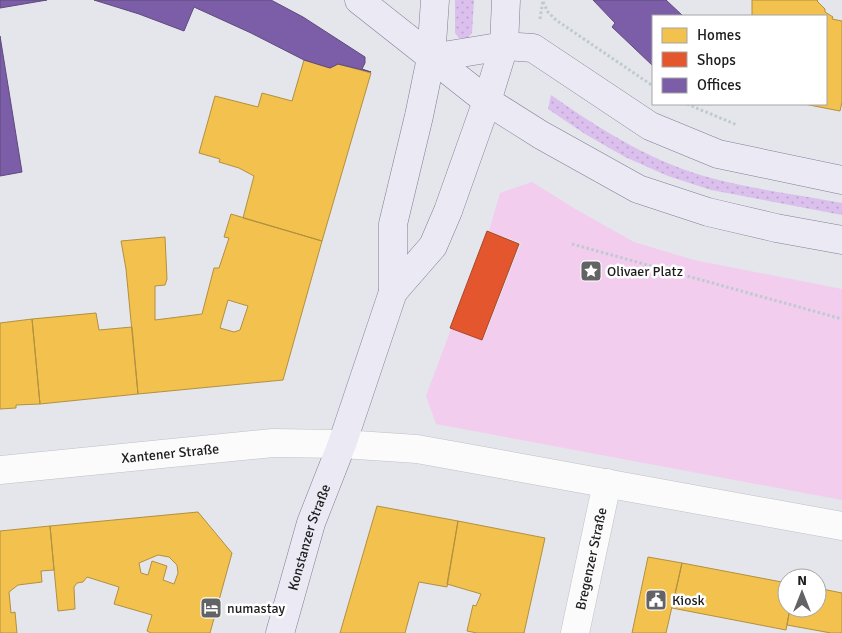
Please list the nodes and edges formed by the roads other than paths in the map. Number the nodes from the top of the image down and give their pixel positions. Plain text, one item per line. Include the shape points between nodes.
1 (359, 0) edge
2 (435, 0) edge
3 (506, 0) edge
4 (504, 46) junction
5 (430, 58) junction
6 (488, 101) junction
7 (842, 180) edge
8 (842, 240) edge
9 (392, 292) junction
10 (342, 444) junction
11 (0, 470) edge
12 (607, 483) junction
13 (842, 526) edge
14 (280, 633) edge
15 (575, 633) edge

1 - 5 main road
2 - 5 main road
3 - 4 main road
4 - 5 main road
4 - 6 main road
4 - 7 main road via 533,48 650,126 718,154
5 - 6 main road
5 - 9 main road via 394,224
6 - 8 main road via 638,189 708,212
6 - 9 main road via 434,246
9 - 10 main road
10 - 11 street, Xantener Straße via 274,443
10 - 12 street via 436,452
10 - 14 main road, Konstanzer Straße via 311,523
12 - 13 street
12 - 15 street, Bregenzer Straße

